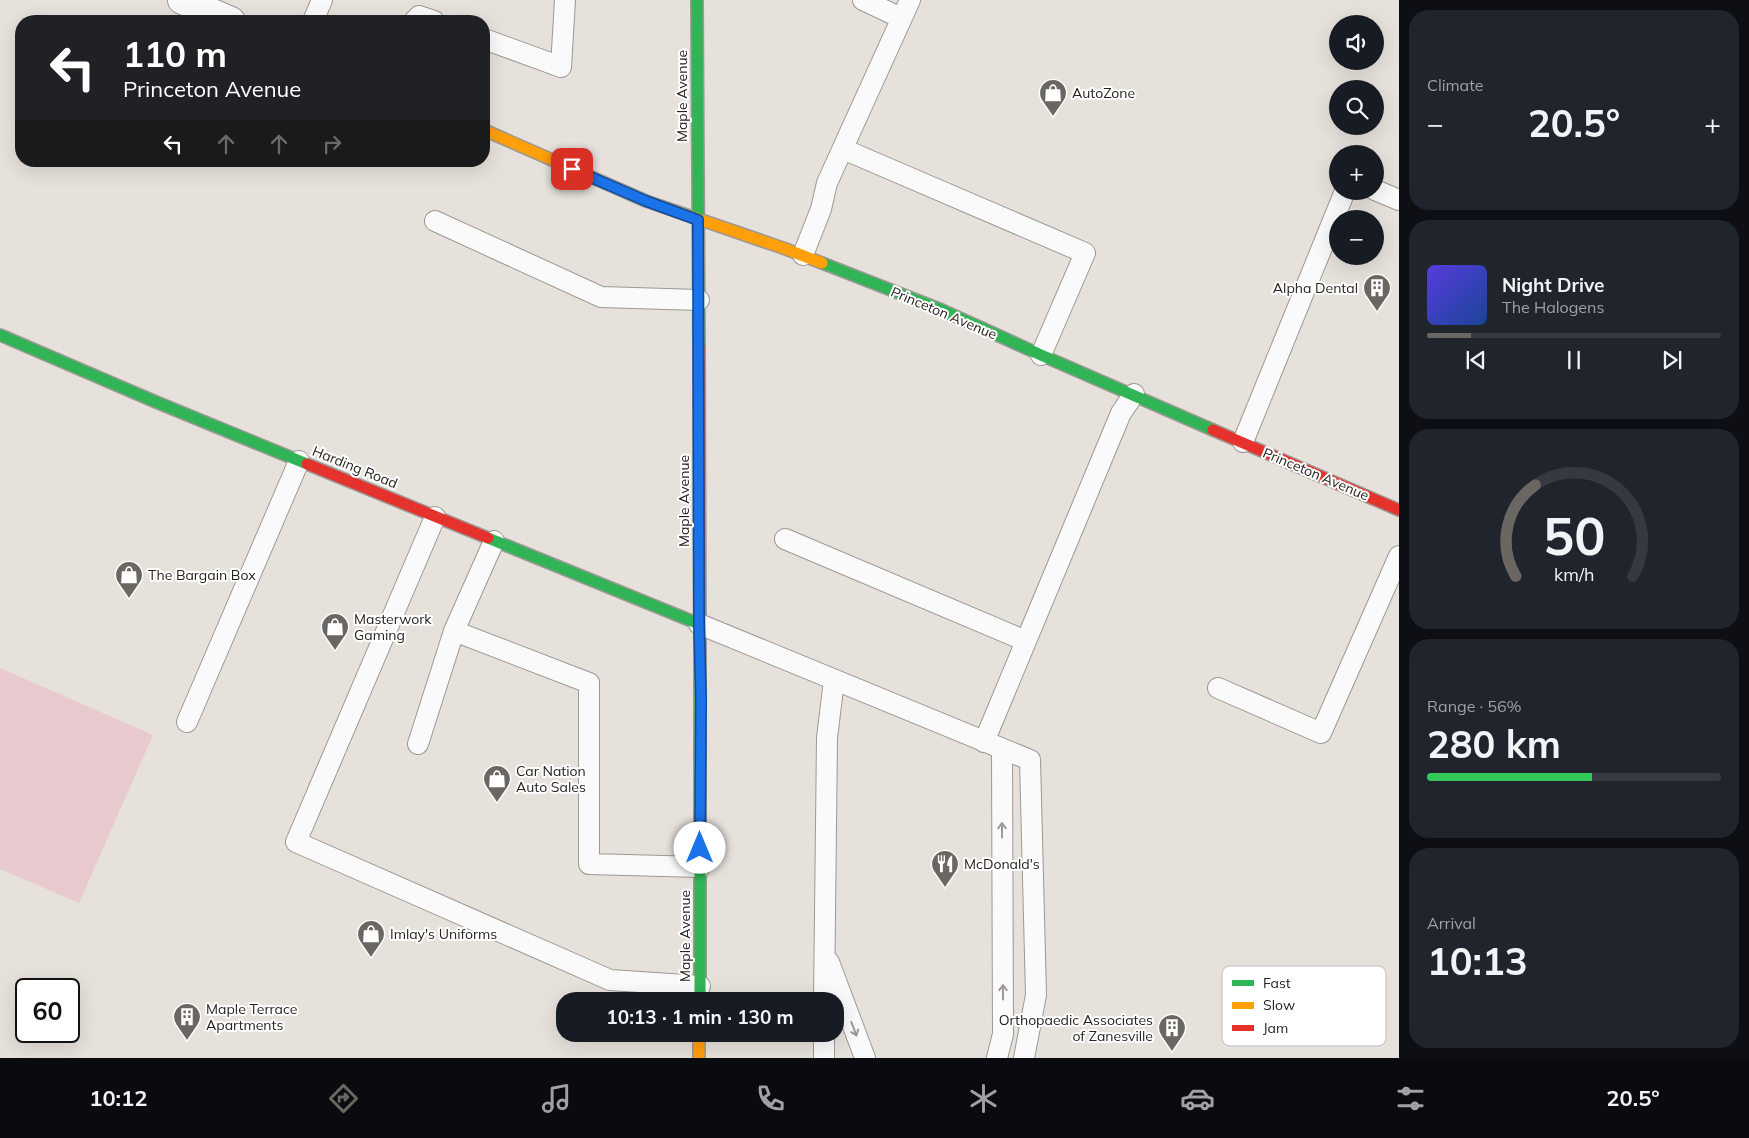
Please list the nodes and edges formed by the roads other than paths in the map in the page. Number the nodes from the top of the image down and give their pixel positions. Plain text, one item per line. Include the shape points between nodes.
1 (182, 0) edge
2 (322, 0) edge
3 (565, 0) edge
4 (697, 0) edge
5 (863, 0) edge
6 (906, 9) edge
7 (218, 15) edge
8 (316, 15) edge
9 (490, 41) edge
10 (490, 133) edge
11 (843, 149) junction
12 (1384, 194) edge
13 (1341, 200) edge
14 (1399, 200) edge
15 (698, 220) junction
16 (435, 221) dead end
17 (802, 255) junction
18 (699, 300) junction
19 (0, 335) edge
20 (1041, 355) junction
21 (1134, 394) junction
22 (1243, 442) junction
23 (299, 461) junction
24 (1399, 510) edge
25 (435, 517) junction
26 (785, 538) dead end
27 (494, 541) junction
28 (1399, 556) edge
29 (699, 624) junction
30 (454, 631) junction
31 (1026, 641) junction
32 (834, 680) junction
33 (1218, 688) dead end
34 (187, 722) dead end
35 (418, 744) dead end
36 (993, 745) junction
37 (700, 867) junction
38 (825, 951) junction
39 (687, 992) edge
40 (700, 992) edge
41 (824, 992) edge
42 (700, 1042) edge
43 (824, 1042) edge
44 (699, 1058) edge
45 (824, 1058) edge
46 (865, 1058) edge
47 (998, 1058) edge
48 (1024, 1058) edge

1 - 7 street
2 - 8 lane
3 - 9 lane via 561,67
4 - 15 street, Maple Avenue
5 - 6 lane
6 - 11 lane
10 - 15 street, Princeton Avenue via 632,195
11 - 17 lane
11 - 20 lane via 1085,253
12 - 14 lane
13 - 22 lane
15 - 17 street, Princeton Avenue
15 - 18 street, Maple Avenue
16 - 18 lane via 601,298
17 - 20 street, Princeton Avenue via 942,310
18 - 29 street, Maple Avenue
19 - 23 street, Harding Road
20 - 21 street, Princeton Avenue
21 - 22 street, Princeton Avenue
21 - 31 lane via 1121,413
22 - 24 street, Princeton Avenue
23 - 25 street, Harding Road
23 - 34 lane
25 - 27 street, Harding Road
25 - 39 lane via 296,842 610,980
26 - 31 lane
27 - 29 street, Harding Road
27 - 30 lane
28 - 33 lane via 1321,733
29 - 32 lane
29 - 37 street, Maple Avenue
30 - 35 lane
30 - 37 lane via 589,683 589,864
31 - 36 lane
32 - 36 lane
32 - 38 lane via 827,738
47 -> 36 lane via 1003,1034
36 - 48 lane via 1030,760 1036,995
37 - 40 street, Maple Avenue
38 - 41 lane
38 -> 46 lane
42 - 44 street
43 - 45 lane

